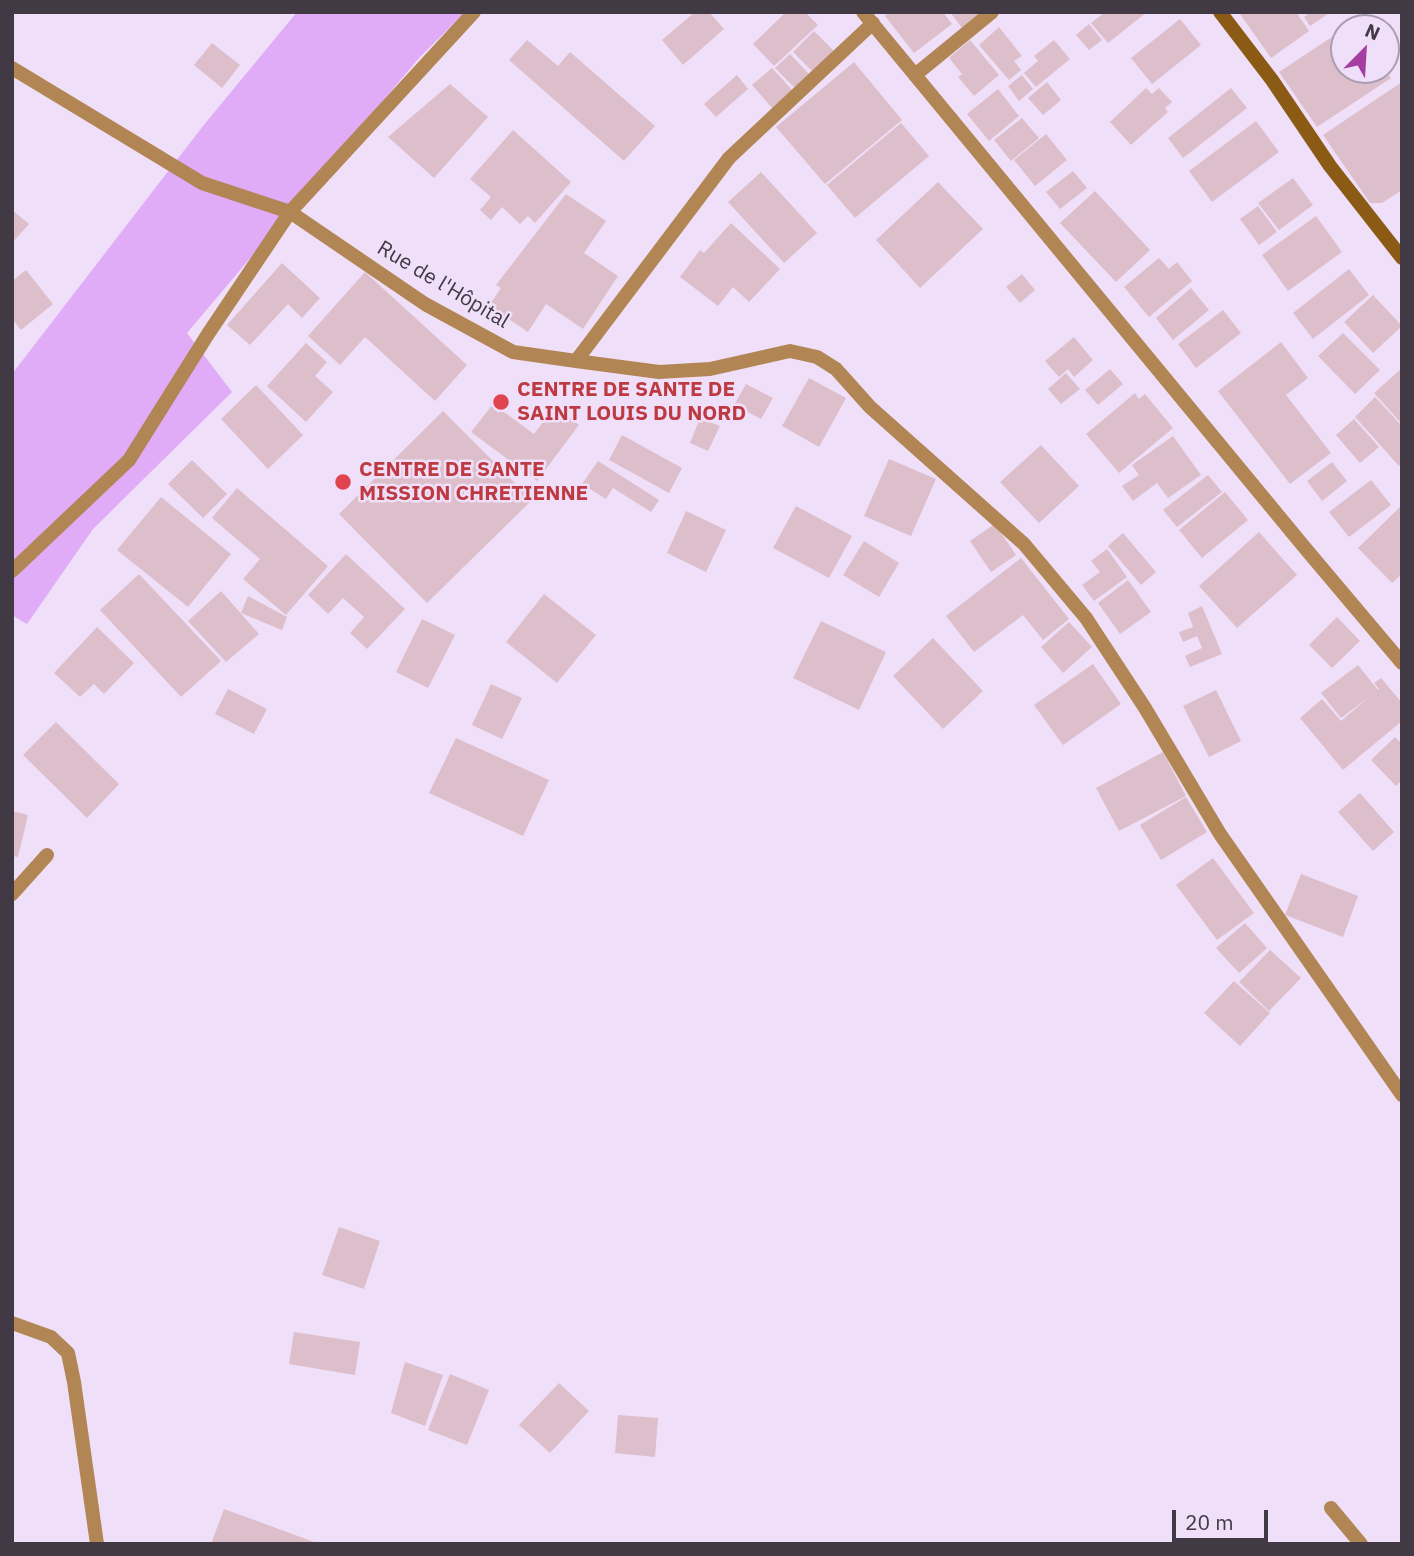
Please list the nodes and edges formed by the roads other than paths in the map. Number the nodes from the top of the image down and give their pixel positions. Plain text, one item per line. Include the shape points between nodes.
1 (474, 12) edge
2 (992, 12) edge
3 (1220, 12) edge
4 (868, 18) edge
5 (12, 68) edge
6 (915, 75) junction
7 (290, 212) junction
8 (1399, 250) edge
9 (576, 361) junction
10 (12, 571) edge
11 (1402, 663) edge
12 (47, 855) dead end
13 (12, 894) edge
14 (1402, 1096) edge
15 (12, 1323) edge
16 (1331, 1507) dead end
17 (97, 1544) edge
18 (1361, 1544) edge

1 - 7 street
2 - 6 street
3 - 8 main road via 1330,166
4 - 6 street
4 - 9 street via 729,158
5 - 7 street, Rue de l'Hôpital via 202,183
6 - 11 street
7 - 9 street, Rue de l'Hôpital via 425,304 513,352
7 - 10 street via 129,460
9 - 14 street, Rue de l'Hôpital via 659,372 710,369 790,351 817,357 836,369 870,407 1024,544 1086,618 1220,834
12 - 13 street
15 - 17 street via 51,1337 68,1353
16 - 18 street

